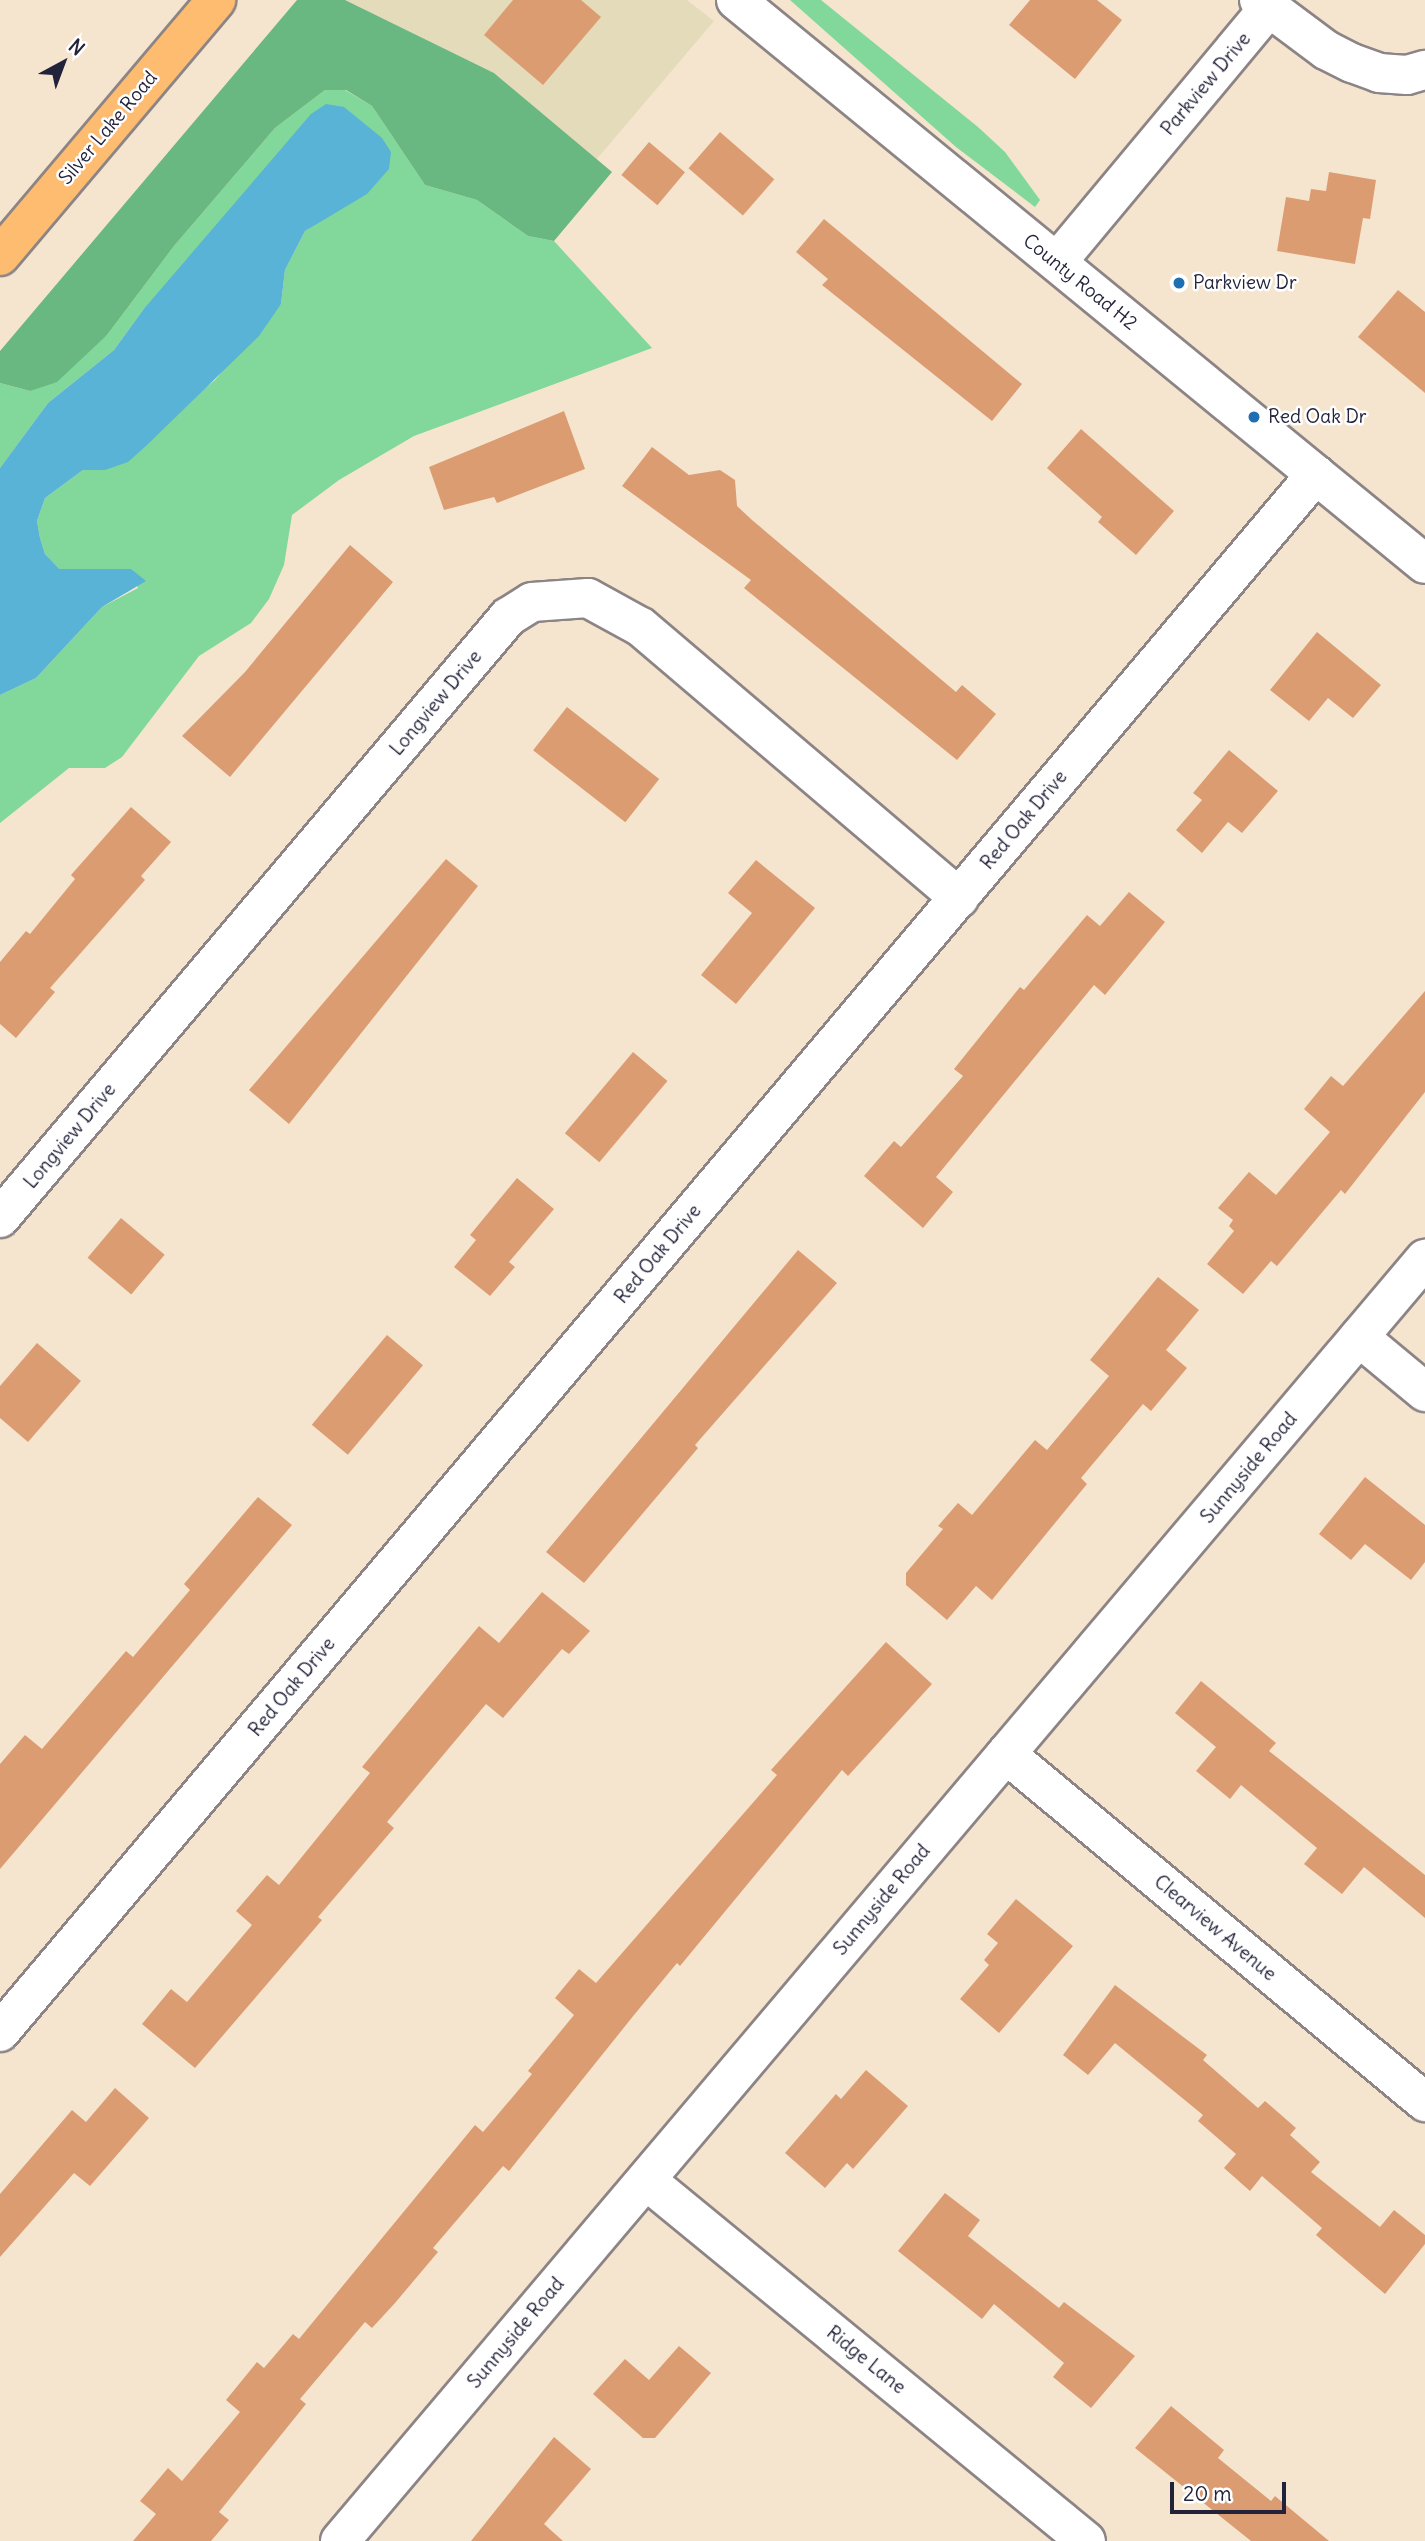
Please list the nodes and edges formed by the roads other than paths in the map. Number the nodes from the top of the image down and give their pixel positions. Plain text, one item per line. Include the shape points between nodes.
1 (216, 0) edge
2 (736, 0) edge
3 (1264, 4) edge
4 (1425, 70) edge
5 (0, 256) edge
6 (1057, 262) junction
7 (1316, 474) junction
8 (1425, 564) edge
9 (959, 898) junction
10 (0, 1218) edge
11 (1425, 1259) edge
12 (1359, 1337) junction
13 (1425, 1392) edge
14 (1006, 1754) junction
15 (0, 2032) edge
16 (1425, 2102) edge
17 (646, 2179) junction
18 (340, 2541) edge
19 (1086, 2541) edge

1 - 5 main road, Silver Lake Road
2 - 6 street, County Road H2
3 - 4 street, Parkview Drive via 1326,50 1361,66 1407,75
3 - 6 street, Parkview Drive
6 - 7 street, County Road H2
7 - 8 street, County Road H2
7 - 9 street, Red Oak Drive
9 - 10 street, Longview Drive via 641,627 588,598 532,603 508,617
9 - 15 street, Red Oak Drive
11 - 12 street, Sunnyside Road
12 - 13 street
12 - 14 street, Sunnyside Road
14 - 16 street, Clearview Avenue
14 - 17 street, Sunnyside Road
17 - 18 street, Sunnyside Road
17 - 19 street, Ridge Lane

